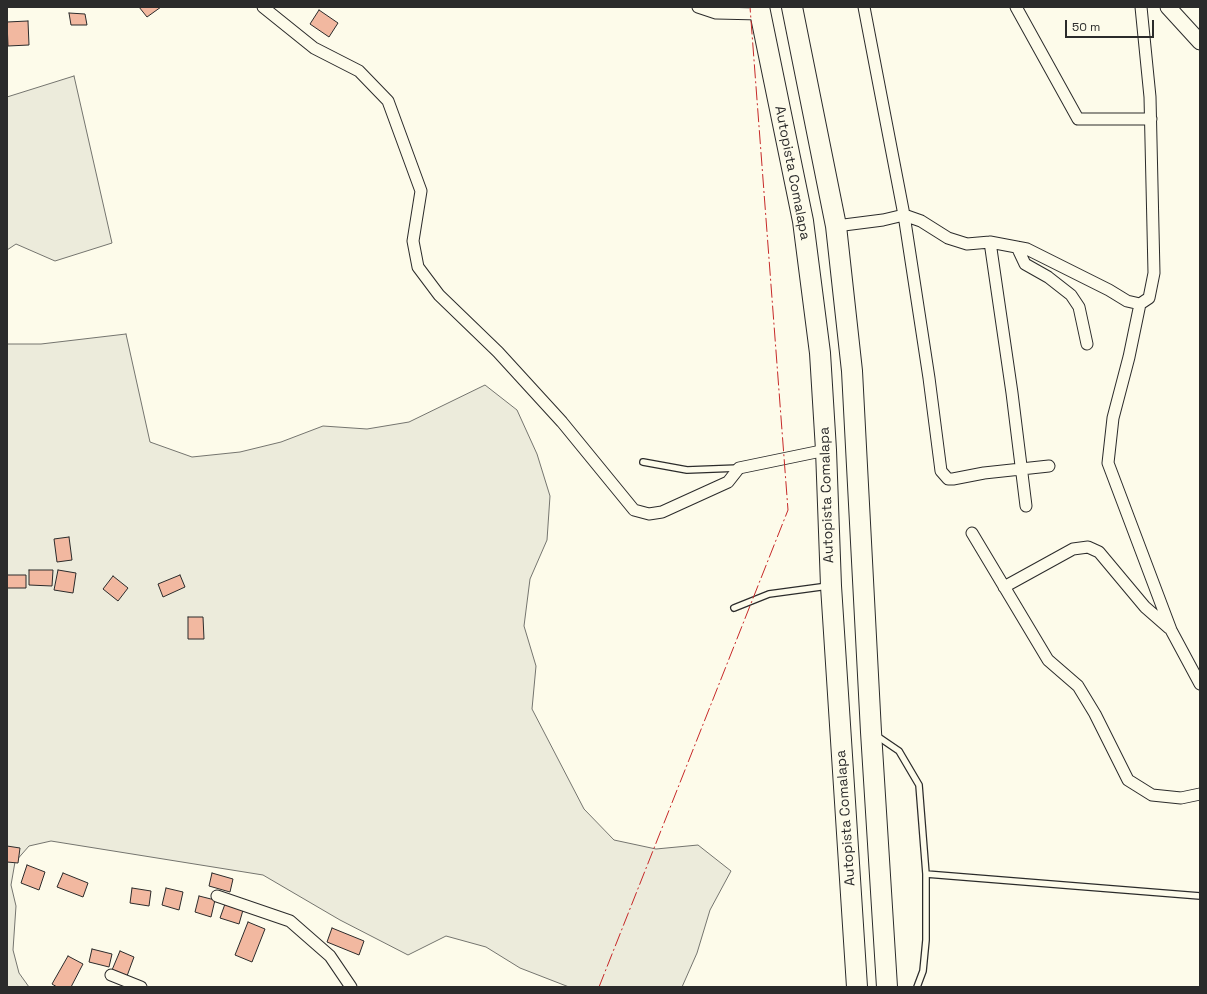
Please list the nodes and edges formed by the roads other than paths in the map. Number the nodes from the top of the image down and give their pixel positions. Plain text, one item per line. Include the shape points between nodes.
1 (263, 7) edge
2 (698, 7) edge
3 (792, 7) edge
4 (864, 7) edge
5 (1016, 7) edge
6 (1141, 7) edge
7 (1168, 7) edge
8 (759, 10) edge
9 (1200, 42) edge
10 (1151, 119) junction
11 (904, 215) junction
12 (836, 226) junction
13 (990, 242) junction
14 (1017, 247) junction
15 (1140, 304) junction
16 (1087, 344) dead end
17 (826, 450) junction
18 (643, 462) dead end
19 (1049, 466) dead end
20 (739, 468) junction
21 (1022, 469) junction
22 (1026, 506) dead end
23 (972, 533) dead end
24 (831, 586) junction
25 (1004, 586) junction
26 (734, 608) dead end
27 (1170, 630) junction
28 (1200, 684) edge
29 (871, 732) junction
30 (1200, 794) edge
31 (926, 874) junction
32 (217, 896) dead end
33 (1200, 896) edge
34 (111, 975) dead end
35 (141, 987) edge
36 (351, 987) edge
37 (857, 987) edge
38 (887, 987) edge
39 (917, 987) edge

1 - 20 street via 314,48 359,71 388,101 420,191 413,241 418,267 439,295 498,352 562,422 634,510 649,514 662,512 728,482
2 - 8 street via 716,13
3 - 12 highway
4 - 11 street
5 - 10 street via 1078,119
6 - 10 street
7 - 9 main road
8 - 17 highway, Autopista Comalapa via 803,221 820,353
10 - 15 street via 1154,274 1149,298
11 - 12 street
11 - 13 street via 922,221 948,238 968,244
11 - 21 street via 941,471 948,479 953,479
12 - 29 highway via 852,371
13 - 14 street
13 - 21 street
14 - 15 street via 1027,249 1127,301
14 - 16 street via 1025,264 1048,277 1071,295 1079,307
15 - 27 street via 1113,418 1108,463
17 - 20 street
17 - 24 highway, Autopista Comalapa
18 - 20 lane via 688,470
19 - 21 street
21 - 22 street
23 - 25 street
24 - 26 lane via 769,594
24 - 37 highway, Autopista Comalapa
25 - 27 street via 1073,549 1088,547 1099,552 1145,607
25 - 30 street via 1048,660 1078,686 1128,780 1152,795 1180,798
27 - 28 street
29 - 31 lane via 899,752 919,785
29 - 38 highway
31 - 33 lane
31 - 39 lane via 926,940 923,971
32 - 36 street via 290,920 330,956
34 - 35 street

